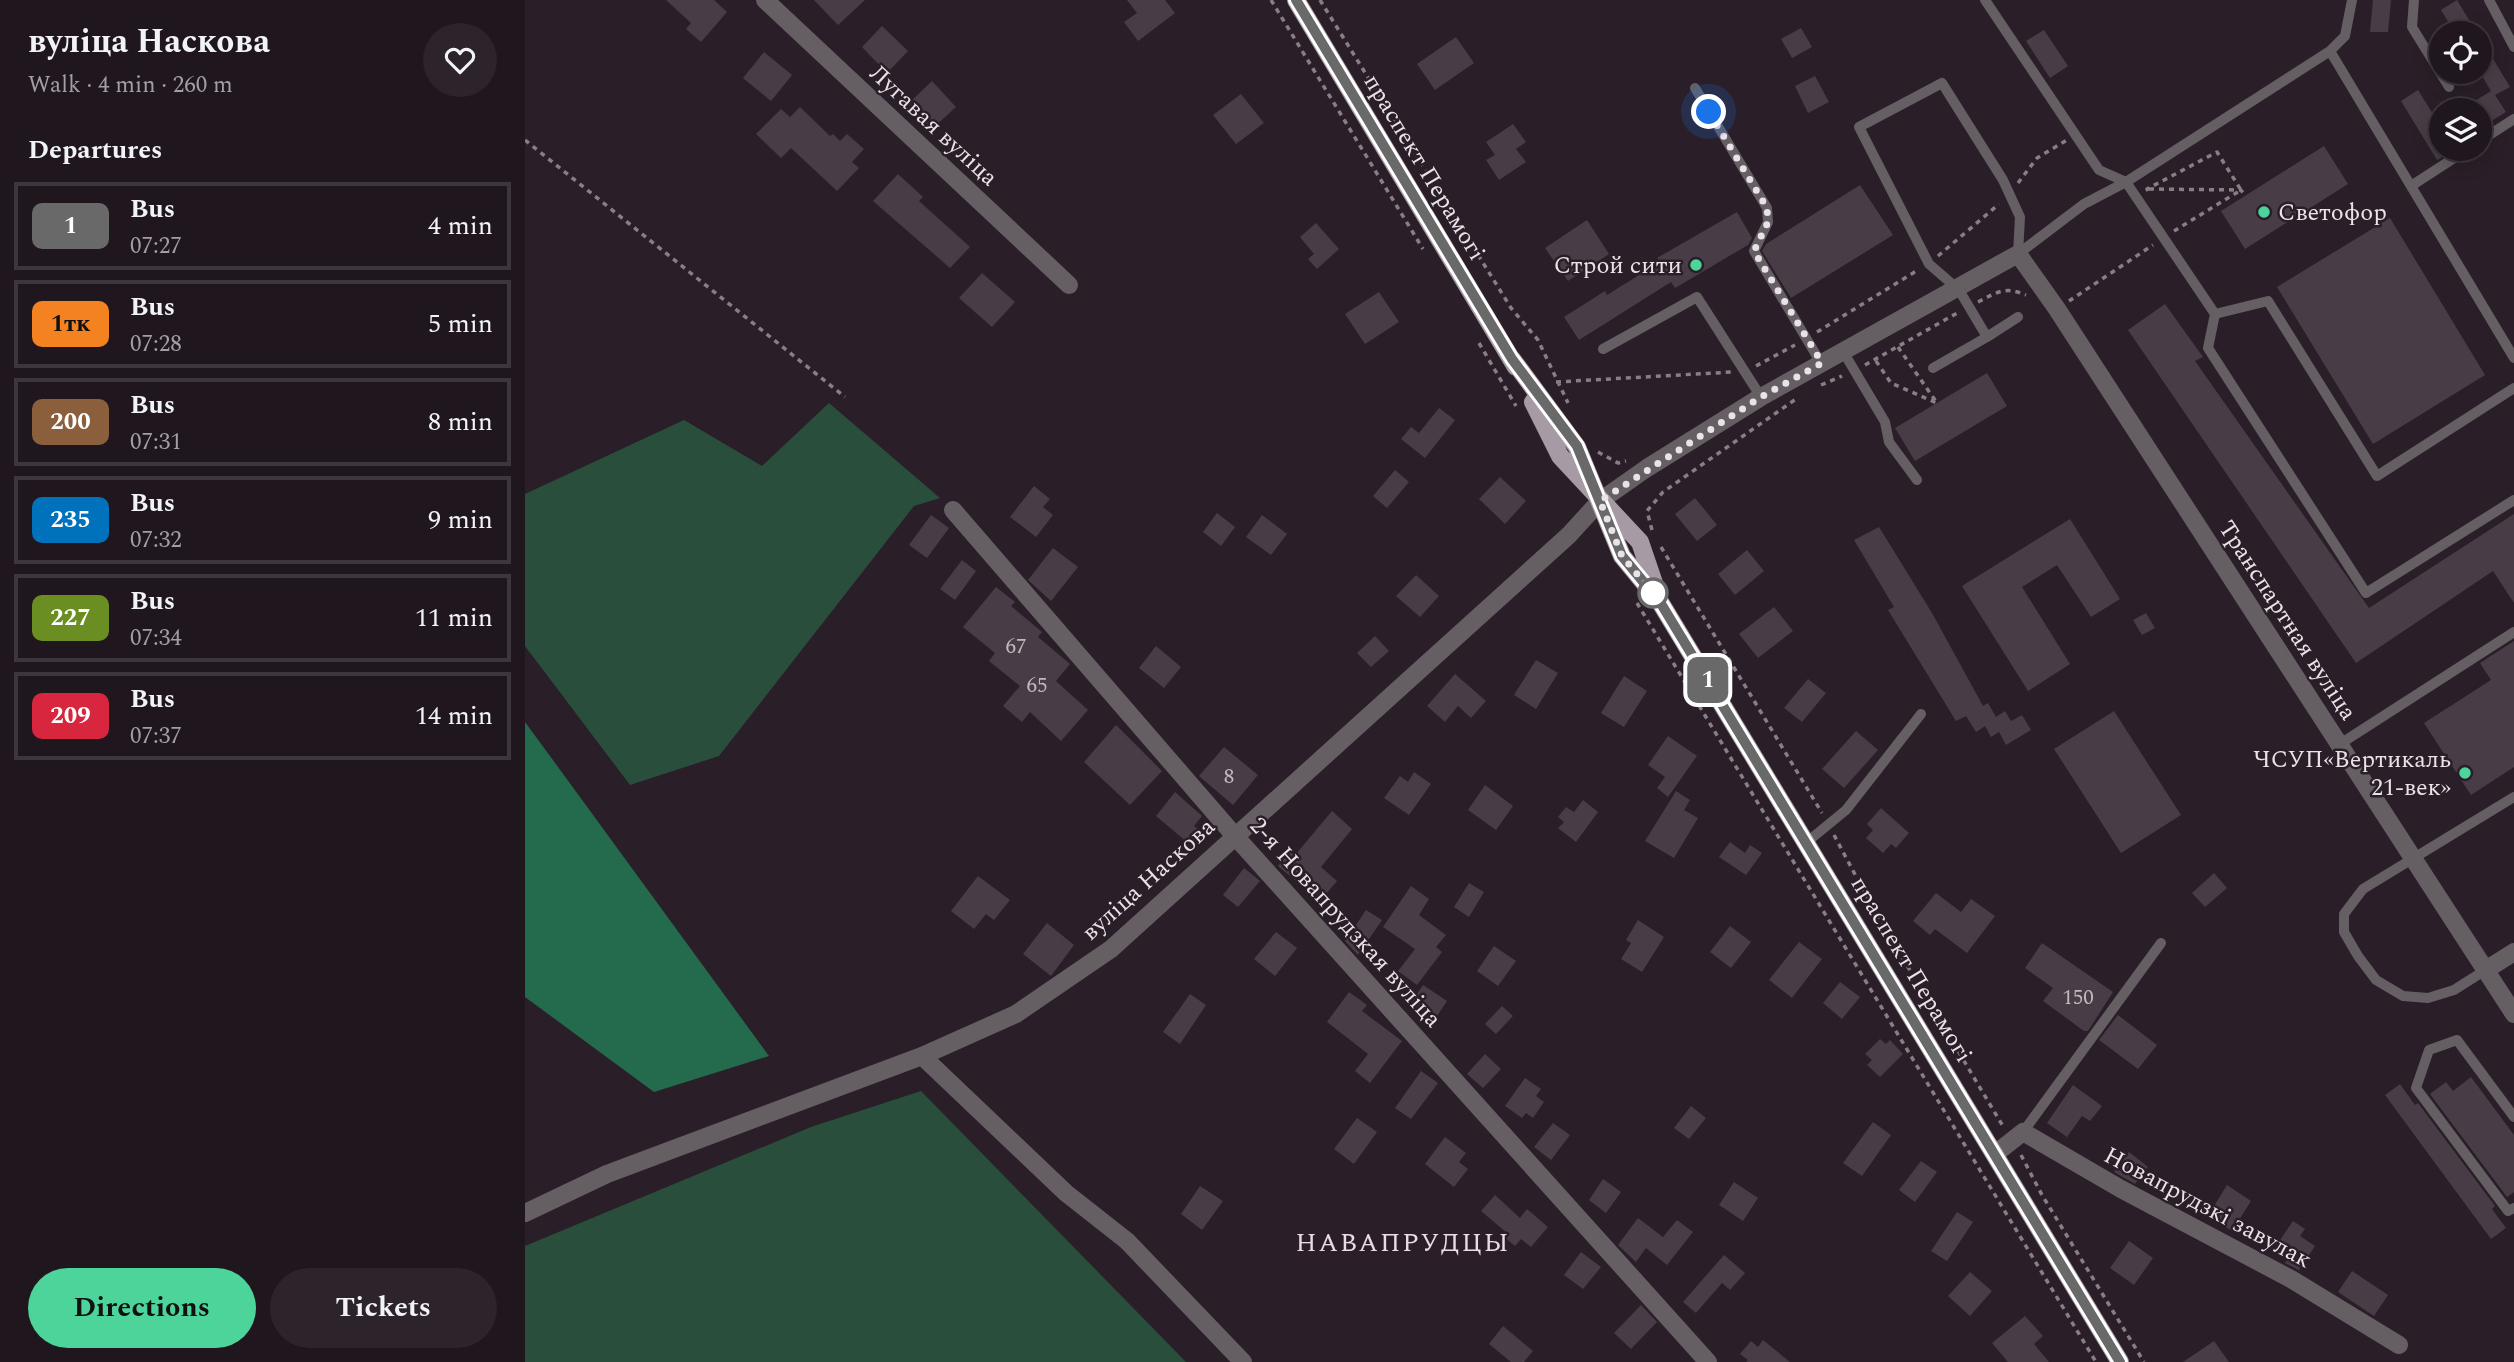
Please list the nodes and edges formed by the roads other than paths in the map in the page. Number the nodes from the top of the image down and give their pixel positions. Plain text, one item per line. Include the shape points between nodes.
1 (765, 0) edge
2 (1296, 0) edge
3 (1985, 0) edge
4 (2352, 0) edge
5 (2414, 0) edge
6 (2489, 0) edge
7 (2514, 47) edge
8 (2330, 51) junction
9 (2449, 87) dead end
10 (1695, 88) dead end
11 (2514, 119) edge
12 (2492, 133) edge
13 (2450, 161) edge
14 (2126, 182) junction
15 (2411, 186) junction
16 (2018, 254) junction
17 (1069, 285) dead end
18 (1959, 290) junction
19 (2215, 314) junction
20 (2018, 317) dead end
21 (1987, 337) junction
22 (1603, 349) dead end
23 (1844, 353) junction
24 (2514, 358) edge
25 (1822, 363) junction
26 (1933, 368) dead end
27 (2514, 388) edge
28 (1761, 397) junction
29 (1917, 480) dead end
30 (2514, 500) edge
31 (1600, 501) junction
32 (953, 510) dead end
33 (1660, 602) junction
34 (2514, 632) edge
35 (1921, 714) dead end
36 (2340, 744) junction
37 (2514, 797) edge
38 (1234, 835) junction
39 (1807, 842) junction
40 (2413, 857) junction
41 (2161, 943) dead end
42 (2514, 952) edge
43 (2484, 971) junction
44 (2514, 1014) edge
45 (922, 1056) junction
46 (2514, 1117) edge
47 (2018, 1136) junction
48 (1995, 1154) junction
49 (2514, 1208) edge
50 (525, 1213) edge
51 (2399, 1345) dead end
52 (1243, 1362) edge
53 (1708, 1362) edge
54 (2120, 1362) edge

1 - 17 street, Лугавая вуліца
2 - 31 main road, праспект Перамогі via 1512,359 1560,456
3 - 14 lane via 2099,170
4 - 8 lane via 2345,36
5 - 9 lane via 2412,27
6 - 7 lane
8 - 14 lane
8 - 15 lane
10 - 25 lane via 1767,208 1768,222 1754,251
11 - 12 lane
13 - 15 lane
14 - 16 lane via 2084,204
14 - 19 lane
15 - 24 lane
16 - 18 street, вуліца Наскова
16 - 18 lane via 2020,216 2003,180 1942,83 1859,127 1929,264
16 - 36 street, Транспартная вуліца
18 - 21 lane
18 - 23 street, вуліца Наскова
19 - 27 lane via 2268,301 2377,477
19 - 30 lane via 2208,348 2367,593
20 - 21 lane
21 - 26 lane
22 - 28 lane via 1697,297
23 - 25 street, вуліца Наскова
23 - 29 lane via 1885,422 1889,442
25 - 28 street, вуліца Наскова
28 - 31 street, вуліца Наскова
31 - 33 main road, праспект Перамогі via 1622,556
31 - 33 main road, праспект Перамогі via 1640,542
31 - 38 street, вуліца Наскова via 1569,535
32 - 38 street, 2-я Новапрудзкая вуліца
33 - 39 main road, праспект Перамогі
34 - 36 lane
35 - 39 lane via 1846,810
36 - 40 street, Транспартная вуліца
37 - 40 lane
38 - 45 street, вуліца Наскова via 1111,949 1016,1014
38 - 53 street, 2-я Новапрудзкая вуліца
39 - 48 main road, праспект Перамогі
40 - 43 street, Транспартная вуліца
40 - 43 lane via 2363,889 2344,914 2344,932 2358,956 2376,980 2403,996 2428,998 2454,990
41 - 47 lane
42 - 43 street
43 - 44 street, Транспартная вуліца
45 - 50 street, вуліца Наскова via 607,1174
45 - 52 street via 1066,1193 1127,1241
46 - 49 lane via 2457,1040 2429,1050 2416,1088 2508,1211
47 - 48 street
47 - 51 street, Новапрудзкі завулак via 2291,1279
48 - 54 main road, праспект Перамогі

